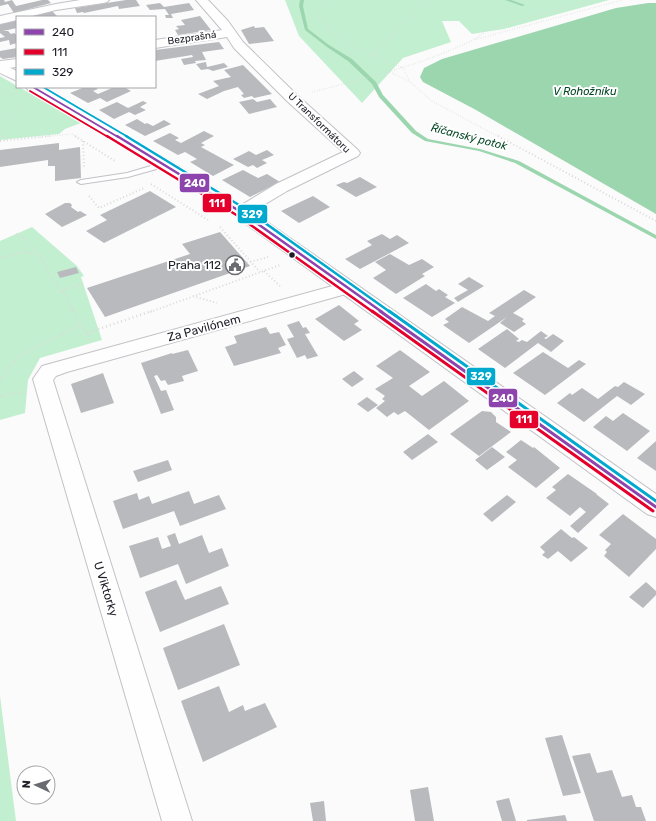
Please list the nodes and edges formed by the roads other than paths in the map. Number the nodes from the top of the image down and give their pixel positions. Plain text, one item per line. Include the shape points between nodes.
1 (103, 0) edge
2 (202, 0) edge
3 (16, 16) edge
4 (17, 16) edge
5 (0, 20) edge
6 (230, 33) junction
7 (156, 44) edge
8 (16, 63) edge
9 (0, 66) edge
10 (16, 76) edge
11 (35, 88) edge
12 (164, 164) junction
13 (81, 182) dead end
14 (241, 212) junction
15 (347, 288) junction
16 (62, 366) joint
17 (656, 507) edge
18 (177, 821) edge

1 - 4 street
2 - 6 street, U Transformátoru
3 - 5 street
6 - 7 street, Bezprašná
6 - 14 street, U Transformátoru via 241,48 292,98 353,153 308,174
8 - 9 street
9 - 10 street
11 - 12 street
12 - 13 lane via 128,175
12 - 14 street
14 - 15 street
15 - 16 street, Za Pavilónem
15 - 17 street
16 - 18 street, U Viktorky via 45,374 44,385

